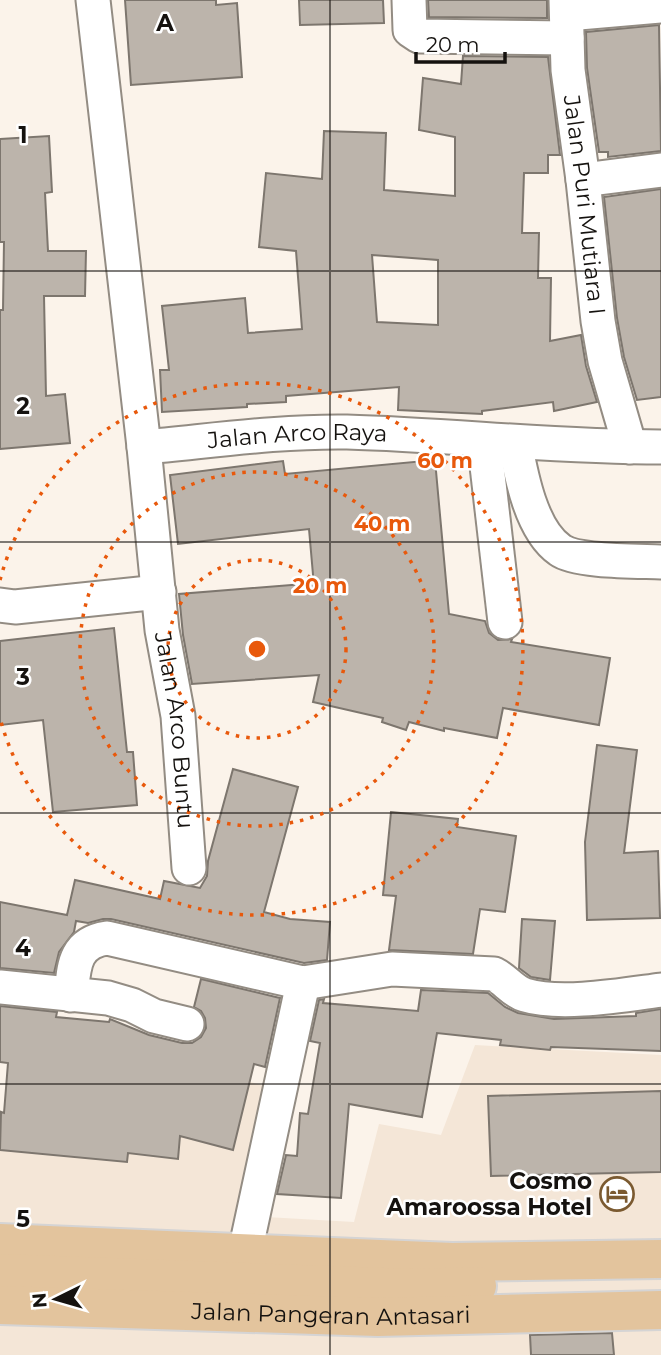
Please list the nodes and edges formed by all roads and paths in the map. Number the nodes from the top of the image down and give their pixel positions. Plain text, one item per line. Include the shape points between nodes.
1 (93, 0) edge
2 (409, 0) edge
3 (661, 6) edge
4 (567, 18) edge
5 (661, 170) edge
6 (583, 180) junction
7 (500, 442) junction
8 (144, 447) junction
9 (645, 447) edge
10 (661, 562) edge
11 (159, 592) junction
12 (0, 605) edge
13 (505, 622) dead end
14 (189, 868) dead end
15 (303, 984) junction
16 (0, 987) edge
17 (661, 990) edge
18 (71, 995) junction
19 (187, 1024) dead end
20 (0, 1228) edge
21 (661, 1237) edge
22 (248, 1238) junction
23 (0, 1243) edge
24 (661, 1259) edge
25 (0, 1273) edge
26 (661, 1283) edge
27 (0, 1305) edge
28 (661, 1310) edge

1 - 8 street
2 - 4 street via 410,30 419,36
3 - 4 street
4 - 6 street, Jalan Puri Mutiara I via 568,70
5 - 6 street
6 - 9 street, Jalan Puri Mutiara I via 605,361
7 - 8 street, Jalan Arco Raya via 455,436 309,433
7 - 9 street, Jalan Arco Raya
7 - 10 street via 523,481 540,527 561,551 589,558
7 - 13 street
8 - 11 street
11 - 12 street
11 - 14 street, Jalan Arco Buntu via 178,716
15 - 17 street via 392,969 494,974 526,996 566,999
15 - 18 street via 107,937 81,949
15 - 22 street
16 - 18 street
18 - 19 street via 108,998
20 - 22 main road
21 - 22 main road
23 - 24 main road via 452,1262
25 - 26 main road via 411,1288
27 - 28 main road, Jalan Pangeran Antasari via 378,1317

